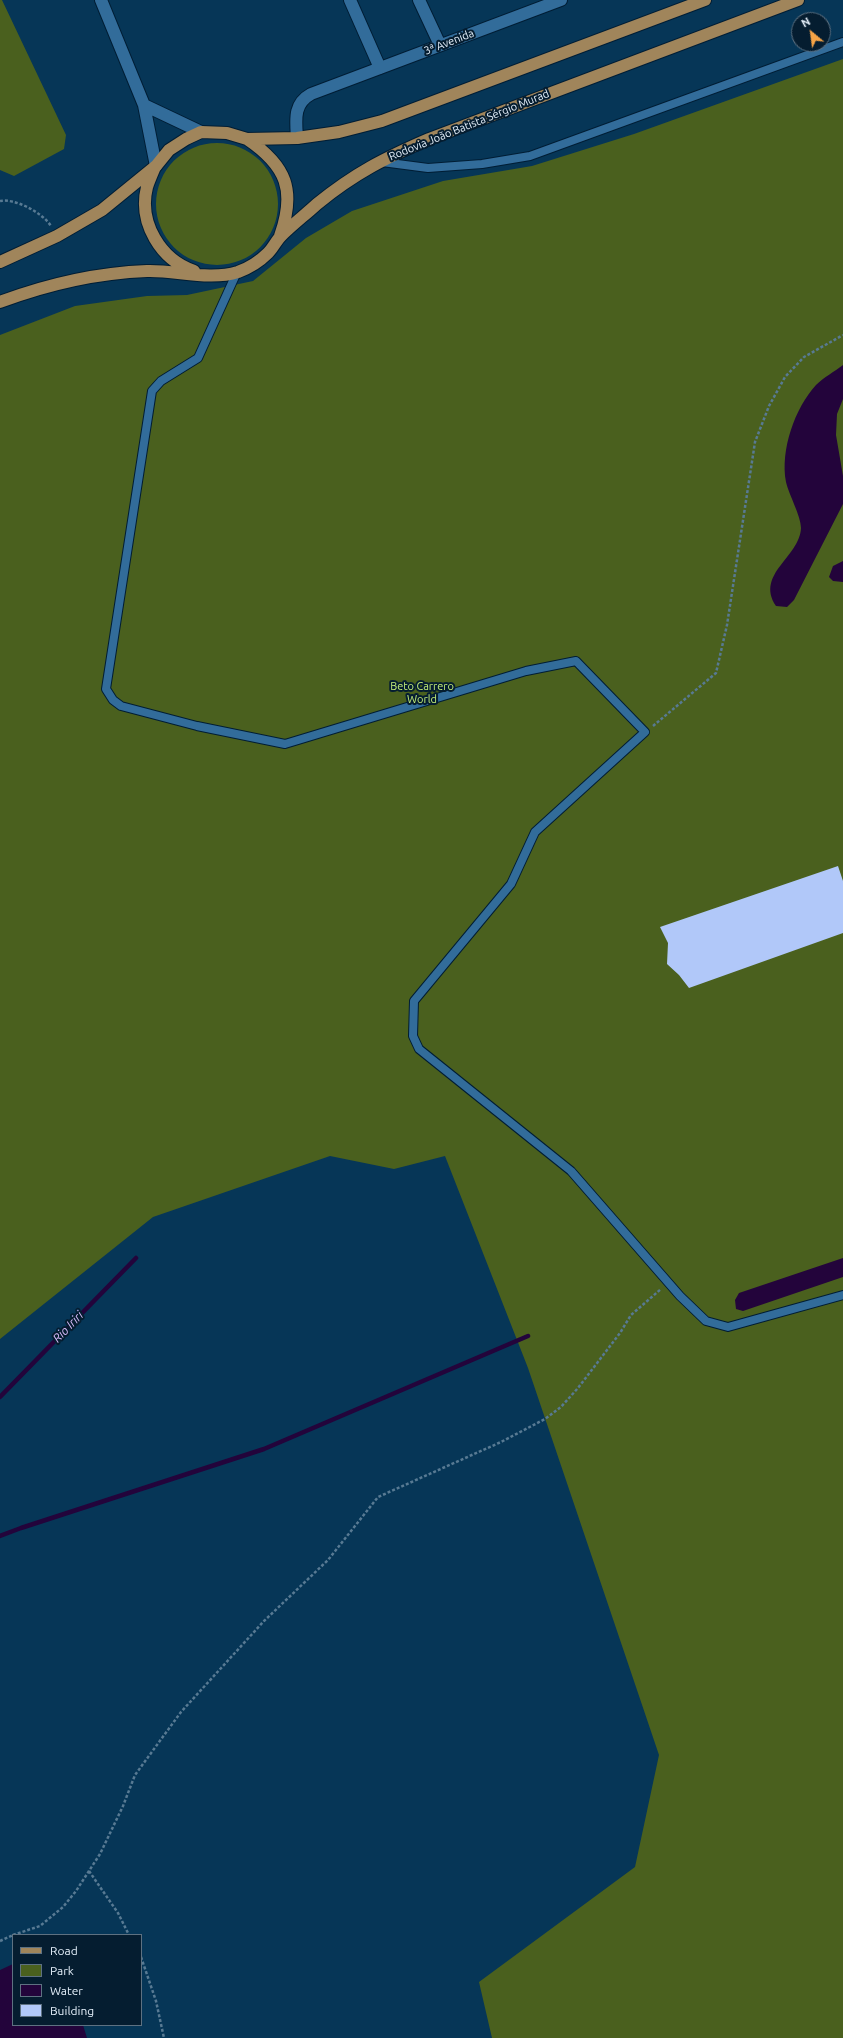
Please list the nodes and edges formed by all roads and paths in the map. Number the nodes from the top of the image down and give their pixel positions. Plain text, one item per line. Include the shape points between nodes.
1 (100, 0) edge
2 (350, 0) edge
3 (420, 0) edge
4 (561, 0) edge
5 (705, 0) edge
6 (798, 0) edge
7 (537, 4) edge
8 (843, 42) edge
9 (440, 45) junction
10 (380, 68) junction
11 (144, 105) junction
12 (201, 132) junction
13 (297, 138) junction
14 (247, 139) junction
15 (379, 161) junction
16 (156, 166) junction
17 (0, 201) edge
18 (57, 236) junction
19 (280, 237) junction
20 (0, 262) edge
21 (237, 272) junction
22 (205, 274) junction
23 (0, 302) edge
24 (843, 335) edge
25 (645, 732) junction
26 (670, 1283) junction
27 (843, 1295) edge
28 (89, 1871) junction
29 (16, 1934) edge
30 (128, 1934) edge
31 (12, 1935) edge
32 (0, 1940) edge
33 (142, 1960) edge
34 (164, 2038) edge

1 - 11 street
2 - 10 street
3 - 9 street
4 - 7 street, 3ª Avenida
5 - 13 main road via 382,121 340,132
6 - 15 main road, Rodovia João Batista Sérgio Murad via 429,139
7 - 9 street, 3ª Avenida
8 - 15 lane via 530,156 482,164 428,168
9 - 10 street, 3ª Avenida
10 - 13 street, 3ª Avenida via 311,94 300,103 296,119
11 - 12 street
11 - 16 street
12 - 14 main road via 227,133
12 - 16 main road via 169,150
13 - 14 main road
14 - 19 main road via 266,152 276,164 288,192 287,215
15 - 19 main road, Rodovia João Batista Sérgio Murad via 347,181
16 - 18 main road via 102,210
16 - 22 main road via 147,188 145,211 151,234 164,253 183,267
17 - 18 path via 8,199 30,209 49,222
18 - 20 main road
19 - 21 main road, Rodovia João Batista Sérgio Murad via 269,252 254,264
21 - 22 main road, Rodovia João Batista Sérgio Murad
21 - 25 lane via 198,358 161,381 152,391 106,689 113,700 122,706 197,726 285,744 526,671 576,661
22 - 23 main road, Rodovia João Batista Sérgio Murad via 149,271 92,276 28,291
24 - 25 path via 804,357 785,377 769,406 755,442 727,625 716,673
25 - 26 lane via 535,832 511,884 414,1001 412,1036 419,1049 571,1171
26 - 27 lane via 706,1321 728,1327
26 - 28 path via 651,1296 631,1315 578,1388 561,1407 545,1419 501,1442 378,1497 328,1560 264,1621 181,1712 135,1775 100,1854
28 - 29 path via 67,1902 52,1916 40,1926
28 - 30 path via 118,1913
31 - 32 path
33 - 34 path via 156,2001

